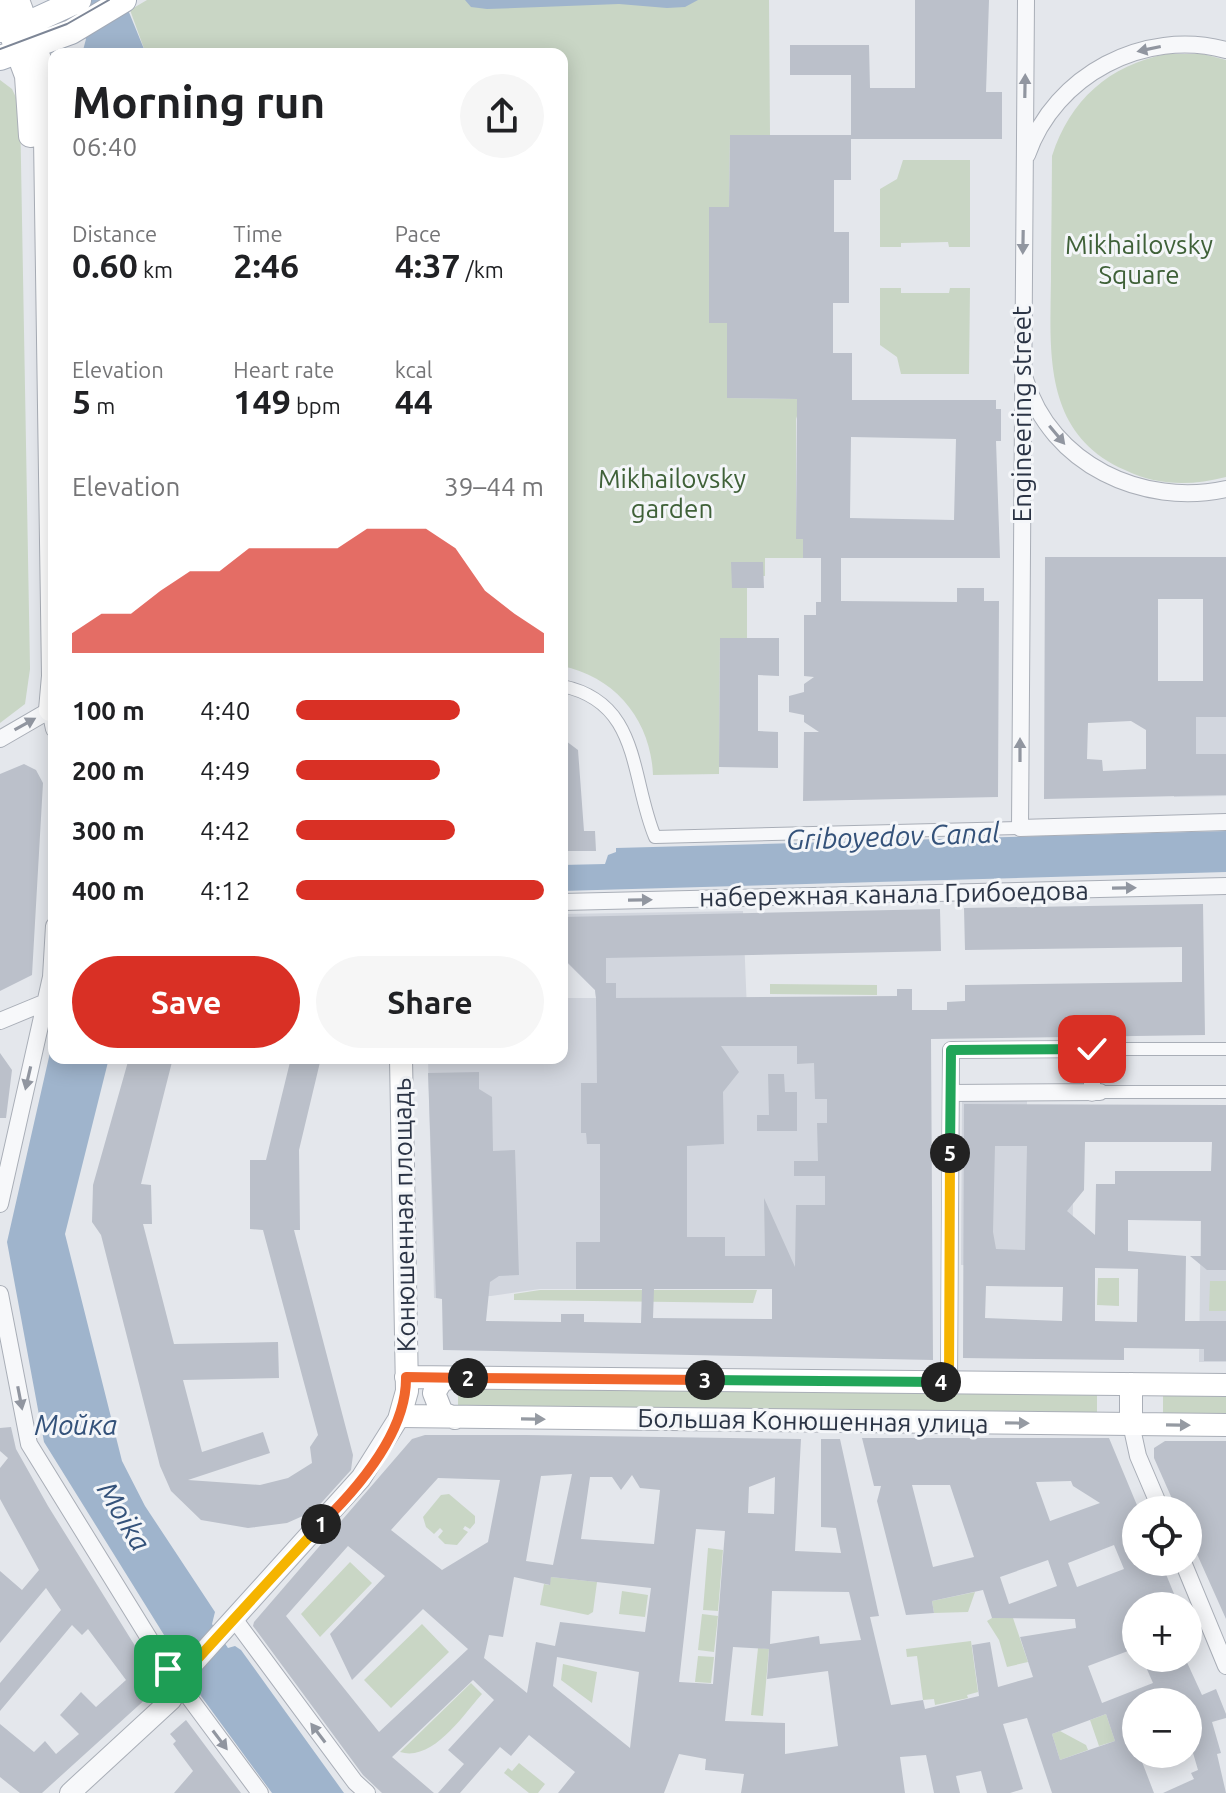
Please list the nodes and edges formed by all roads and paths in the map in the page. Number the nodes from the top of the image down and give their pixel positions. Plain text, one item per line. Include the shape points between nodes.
1 (18, 0) edge
2 (124, 0) edge
3 (1026, 0) edge
4 (75, 12) edge
5 (14, 35) edge
6 (1226, 50) edge
7 (1024, 164) junction
8 (1022, 366) junction
9 (1226, 489) edge
10 (568, 688) edge
11 (48, 702) edge
12 (48, 716) edge
13 (0, 739) edge
14 (1226, 822) edge
15 (1020, 828) junction
16 (1226, 886) edge
17 (568, 902) edge
18 (48, 983) edge
19 (46, 1002) junction
20 (0, 1021) edge
21 (1096, 1049) junction
22 (1226, 1049) edge
23 (401, 1064) edge
24 (1096, 1092) junction
25 (1226, 1092) edge
26 (951, 1093) junction
27 (0, 1204) edge
28 (0, 1294) edge
29 (406, 1377) junction
30 (455, 1377) junction
31 (949, 1382) junction
32 (1131, 1384) junction
33 (1226, 1385) edge
34 (400, 1416) junction
35 (455, 1418) junction
36 (1131, 1424) junction
37 (1226, 1425) edge
38 (1155, 1496) edge
39 (1189, 1576) edge
40 (228, 1627) junction
41 (1226, 1666) edge
42 (180, 1686) junction
43 (70, 1793) edge
44 (260, 1793) edge
45 (367, 1793) edge

1 - 5 main road
2 - 4 main road
7 -> 3 street, Engineering street
4 - 5 main road
5 - 11 main road via 26,76 30,121 39,679
6 -> 7 street via 1172,45 1107,63 1055,105
7 -> 8 street, Engineering street
8 -> 9 street via 1050,427 1098,471 1160,493
15 -> 8 street, Engineering street
10 - 15 street via 594,698 623,727 655,837
13 -> 12 street
14 - 15 street
17 -> 16 street, набережная канала Грибоедова
18 - 19 street
19 - 20 street
19 -> 27 street
21 - 22 street
21 - 24 street
21 - 26 street via 951,1050
23 - 29 main road, Конюшенная площадь
24 - 25 street
24 - 26 street
26 - 31 street
28 -> 42 street via 29,1444
29 - 30 main road, Большая Конюшенная улица
29 - 34 main road, Конюшенная площадь
30 - 31 main road, Большая Конюшенная улица
30 - 35 main road via 442,1380 434,1393 442,1413
31 - 32 main road, Большая Конюшенная улица
32 - 33 main road, Большая Конюшенная улица
32 - 36 main road
34 - 35 main road, Большая Конюшенная улица
34 - 40 street, Конюшенная площадь via 375,1460
35 -> 36 main road, Большая Конюшенная улица
36 -> 37 main road, Большая Конюшенная улица
36 - 38 street
39 - 41 street
40 - 42 street, Конюшенная площадь via 191,1666
45 -> 40 street
42 - 43 street, Конюшенная площадь
42 -> 44 street

